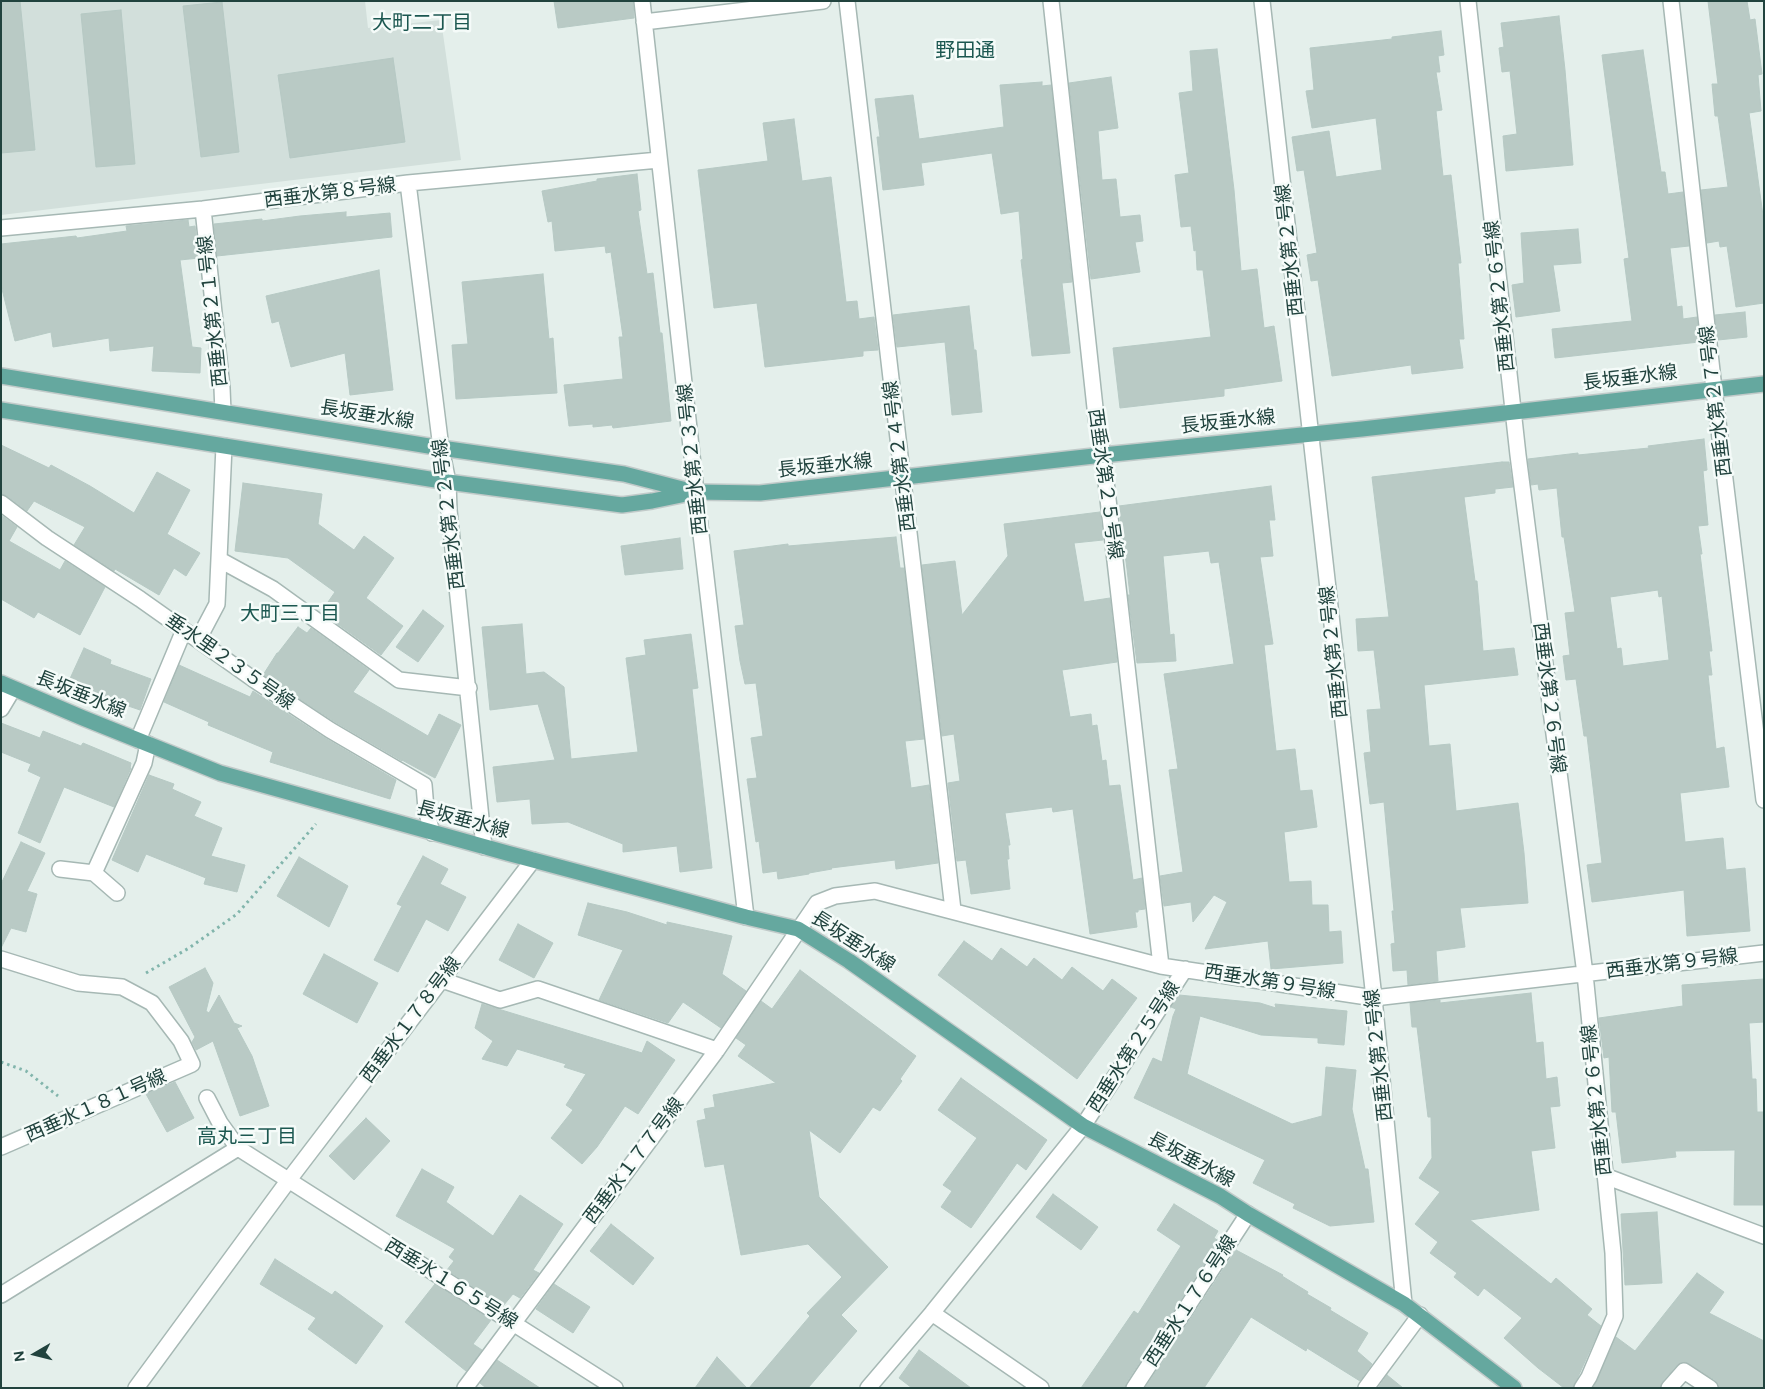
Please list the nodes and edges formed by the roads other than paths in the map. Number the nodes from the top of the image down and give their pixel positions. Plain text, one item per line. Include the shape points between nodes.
1 (642, 1) edge
2 (824, 1) edge
3 (847, 1) edge
4 (1051, 1) edge
5 (1262, 1) edge
6 (1468, 1) edge
7 (1671, 1) edge
8 (644, 22) junction
9 (659, 160) junction
10 (408, 183) junction
11 (203, 209) junction
12 (1, 228) edge
13 (1, 376) edge
14 (1764, 384) edge
15 (1714, 389) junction
16 (1, 410) edge
17 (223, 412) junction
18 (1514, 412) junction
19 (1310, 434) junction
20 (224, 446) junction
21 (441, 448) junction
22 (1103, 455) junction
23 (902, 478) junction
24 (448, 482) junction
25 (696, 492) junction
26 (1, 503) edge
27 (220, 560) junction
28 (184, 630) junction
29 (198, 640) junction
30 (7, 686) edge
31 (469, 688) junction
32 (1, 709) edge
33 (143, 742) junction
34 (1764, 800) edge
35 (432, 833) junction
36 (484, 847) junction
37 (533, 860) junction
38 (60, 868) dead end
39 (94, 873) junction
40 (117, 893) dead end
41 (953, 910) junction
42 (746, 917) junction
43 (798, 929) junction
44 (1764, 953) edge
45 (1, 959) edge
46 (1161, 966) junction
47 (1185, 969) junction
48 (1585, 974) junction
49 (442, 980) junction
50 (1374, 998) junction
51 (717, 1050) junction
52 (207, 1098) dead end
53 (1083, 1126) junction
54 (1, 1147) edge
55 (238, 1148) junction
56 (1605, 1176) junction
57 (288, 1181) junction
58 (1248, 1214) junction
59 (1764, 1236) edge
60 (1, 1295) edge
61 (1404, 1304) junction
62 (932, 1313) junction
63 (1420, 1315) junction
64 (513, 1323) junction
65 (136, 1388) edge
66 (465, 1388) edge
67 (615, 1388) edge
68 (868, 1388) edge
69 (1041, 1388) edge
70 (1134, 1388) edge
71 (1366, 1388) edge
72 (1514, 1388) edge
73 (1582, 1388) edge
74 (1669, 1388) edge
75 (1710, 1388) edge

1 - 8 street, 西垂水第２３号線
2 - 8 street
3 - 23 street, 西垂水第２４号線
4 - 22 street, 西垂水第２５号線 via 1096,417
5 - 19 street, 西垂水第２号線
6 - 18 street, 西垂水第２６号線
7 - 15 street, 西垂水第２７号線
8 - 9 street, 西垂水第２３号線
9 - 10 street, 西垂水第８号線
9 - 25 street, 西垂水第２３号線
10 - 11 street, 西垂水第８号線
10 - 21 street, 西垂水第２２号線
11 - 12 street, 西垂水第８号線
11 - 17 street, 西垂水第２１号線
13 - 17 main road, 長坂垂水線
14 - 15 main road, 長坂垂水線
15 - 18 main road, 長坂垂水線
15 - 34 street, 西垂水第２７号線
16 - 20 main road, 長坂垂水線
17 - 21 main road, 長坂垂水線
18 - 19 main road, 長坂垂水線
18 - 48 street, 西垂水第２６号線
19 - 22 main road, 長坂垂水線
19 - 50 street, 西垂水第２号線
20 - 24 main road, 長坂垂水線
20 - 27 street
21 - 24 street, 西垂水第２２号線
21 - 25 main road, 長坂垂水線 via 624,474
22 - 23 main road, 長坂垂水線
22 - 46 street, 西垂水第２５号線
23 - 25 main road, 長坂垂水線 via 760,493
23 - 41 street, 西垂水第２４号線
24 - 25 main road, 長坂垂水線 via 622,505
24 - 31 street, 西垂水第２２号線
25 - 42 street, 西垂水第２３号線
26 - 28 street, 垂水里２３５号線 via 47,538
27 - 29 street via 217,604
27 - 31 street via 273,589 399,680
28 - 29 street, 垂水里２３５号線
28 - 33 street
29 - 35 street, 垂水里２３５号線 via 330,730 424,785
30 - 32 street
30 - 33 main road, 長坂垂水線
31 - 36 street, 西垂水第２２号線
33 - 35 main road, 長坂垂水線 via 220,773
33 - 39 street via 144,763
35 - 36 main road, 長坂垂水線
36 - 37 main road, 長坂垂水線
37 - 42 main road, 長坂垂水線
37 - 49 street, 西垂水１７８号線
38 - 39 street
39 - 40 street
41 - 43 street, 西垂水第９号線 via 875,891 835,896 817,903
41 - 46 street, 西垂水第９号線
42 - 43 main road, 長坂垂水線
43 - 51 street, 西垂水１７７号線
43 - 53 main road, 長坂垂水線 via 849,961
44 - 48 street, 西垂水第９号線
45 - 54 street, 西垂水１８１号線 via 78,983 122,986 152,1003 181,1042 192,1064
46 - 47 street, 西垂水第９号線
47 - 50 street, 西垂水第９号線
47 - 53 street, 西垂水第２５号線
48 - 50 street, 西垂水第９号線
48 - 56 street, 西垂水第２６号線
49 - 51 street via 500,1000 538,989
49 - 57 street, 西垂水１７８号線
50 - 61 street, 西垂水第２号線
51 - 64 street, 西垂水１７７号線
52 - 55 street
53 - 58 main road, 長坂垂水線 via 1220,1196
53 - 62 street, 西垂水第２５号線
55 - 57 street, 西垂水１６５号線
55 - 60 street
56 - 59 street
56 - 73 street, 西垂水第２６号線 via 1615,1316 1590,1377
57 - 64 street, 西垂水１６５号線
57 - 65 street, 西垂水１７８号線
58 - 61 main road, 長坂垂水線
58 - 70 street, 西垂水１７６号線
61 - 63 main road, 長坂垂水線
62 - 68 street, 西垂水第２５号線
62 - 69 street
63 - 71 street
63 - 72 main road, 長坂垂水線
64 - 66 street, 西垂水１７７号線
64 - 67 street, 西垂水１６５号線
74 - 75 street via 1684,1371

